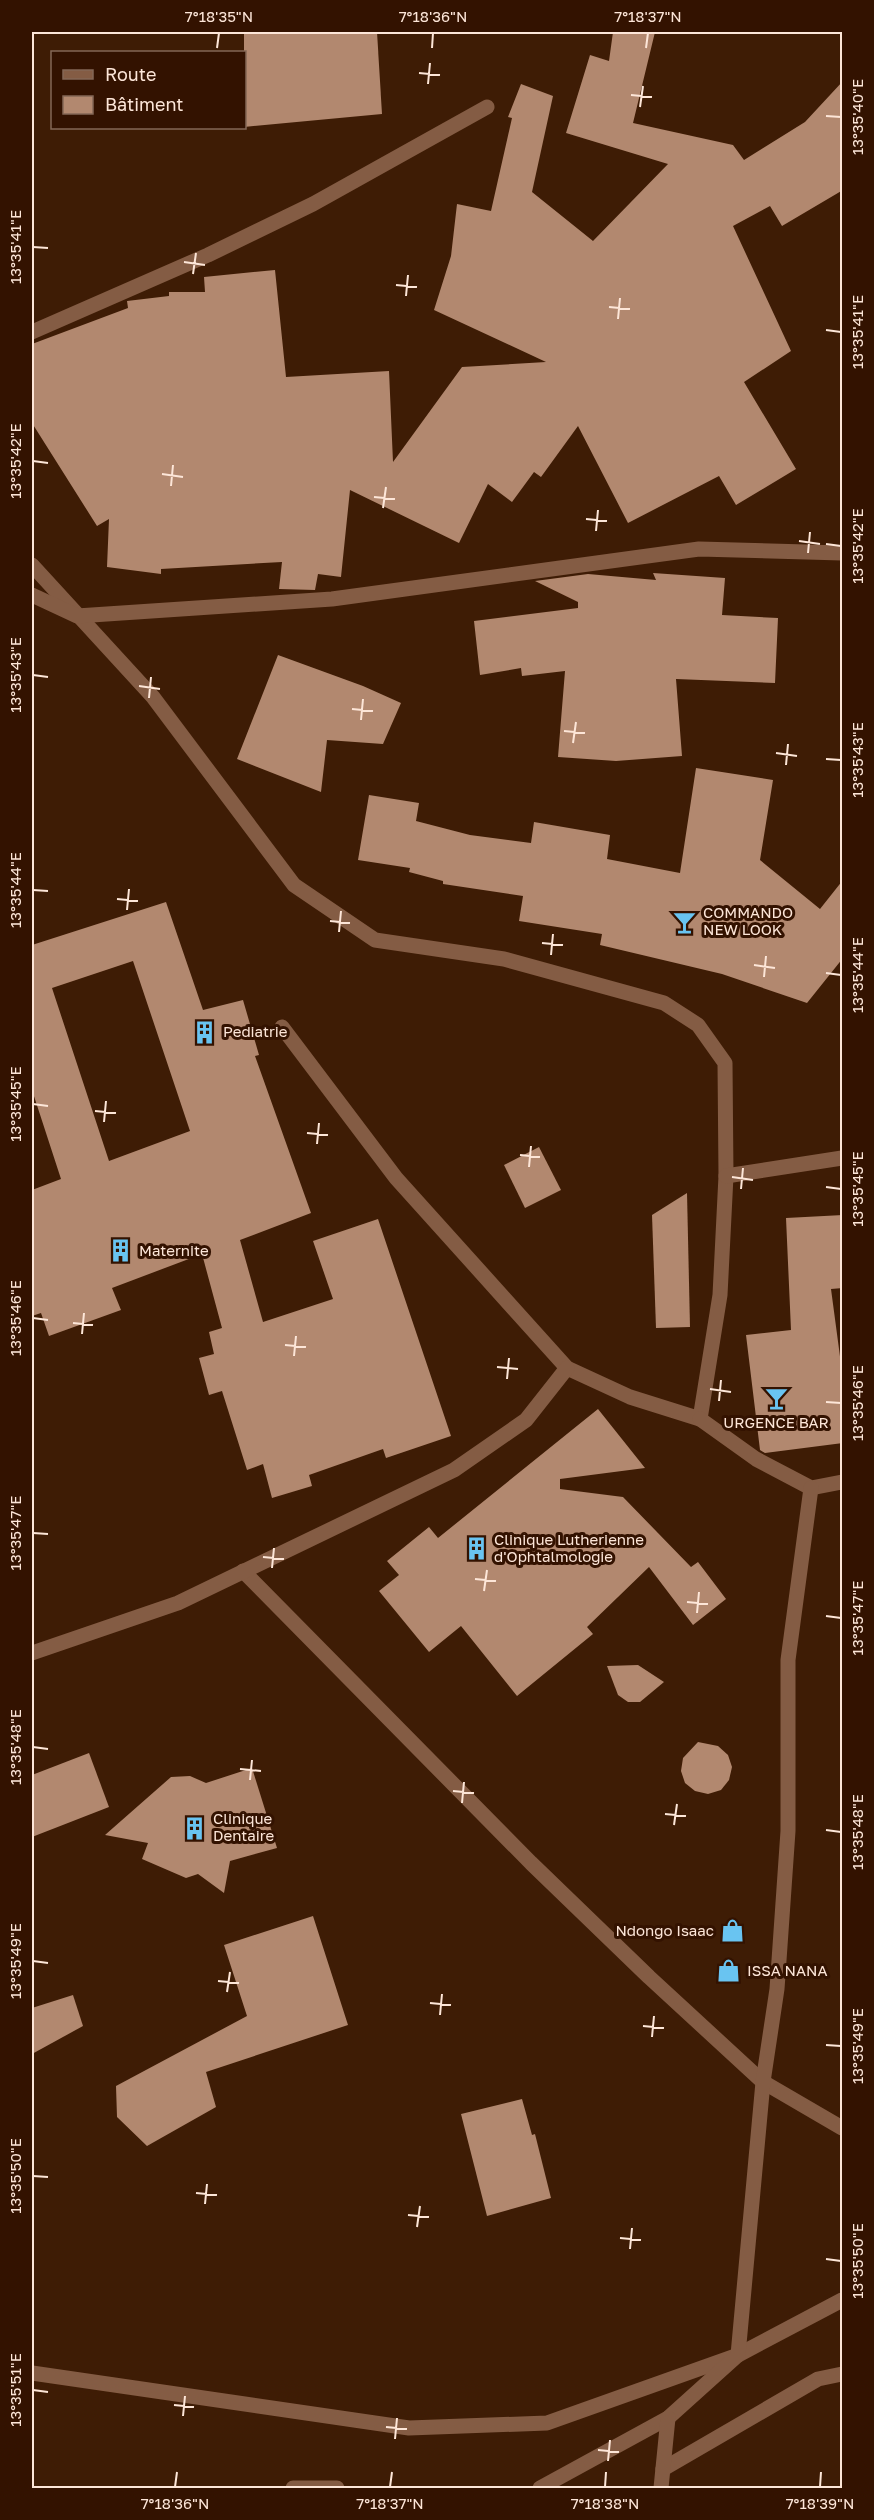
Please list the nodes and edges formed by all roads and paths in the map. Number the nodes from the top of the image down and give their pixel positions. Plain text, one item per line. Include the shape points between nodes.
1 (488, 107) dead end
2 (32, 332) edge
3 (843, 553) edge
4 (32, 565) edge
5 (32, 595) edge
6 (77, 616) junction
7 (282, 1026) dead end
8 (843, 1158) edge
9 (726, 1176) junction
10 (567, 1368) junction
11 (700, 1419) junction
12 (843, 1482) edge
13 (811, 1488) junction
14 (243, 1571) junction
15 (32, 1653) edge
16 (763, 2082) junction
17 (843, 2128) edge
18 (843, 2300) edge
19 (738, 2355) junction
20 (32, 2373) edge
21 (843, 2374) edge
22 (668, 2418) junction
23 (663, 2469) junction
24 (299, 2488) edge
25 (337, 2488) edge
26 (540, 2488) edge
27 (661, 2488) edge

1 - 2 street via 313,204
3 - 6 street via 699,549 332,599
4 - 6 street
5 - 6 street
6 - 9 street via 153,697 294,885 375,940 504,959 664,1003 698,1025 725,1063
7 - 10 street via 396,1178
8 - 9 street
9 - 11 street via 720,1295
10 - 11 street via 630,1397
10 - 14 street via 526,1420 454,1470
11 - 13 street via 756,1459
12 - 13 street
13 - 16 street via 788,1660 788,1831 777,1989
14 - 15 street via 178,1603
14 - 16 street via 531,1863
16 - 17 street
16 - 19 street
18 - 19 street
19 - 20 street via 547,2422 409,2428
19 - 22 street
21 - 23 street via 818,2379
22 - 23 street
22 - 26 street
23 - 27 street
24 - 25 street

